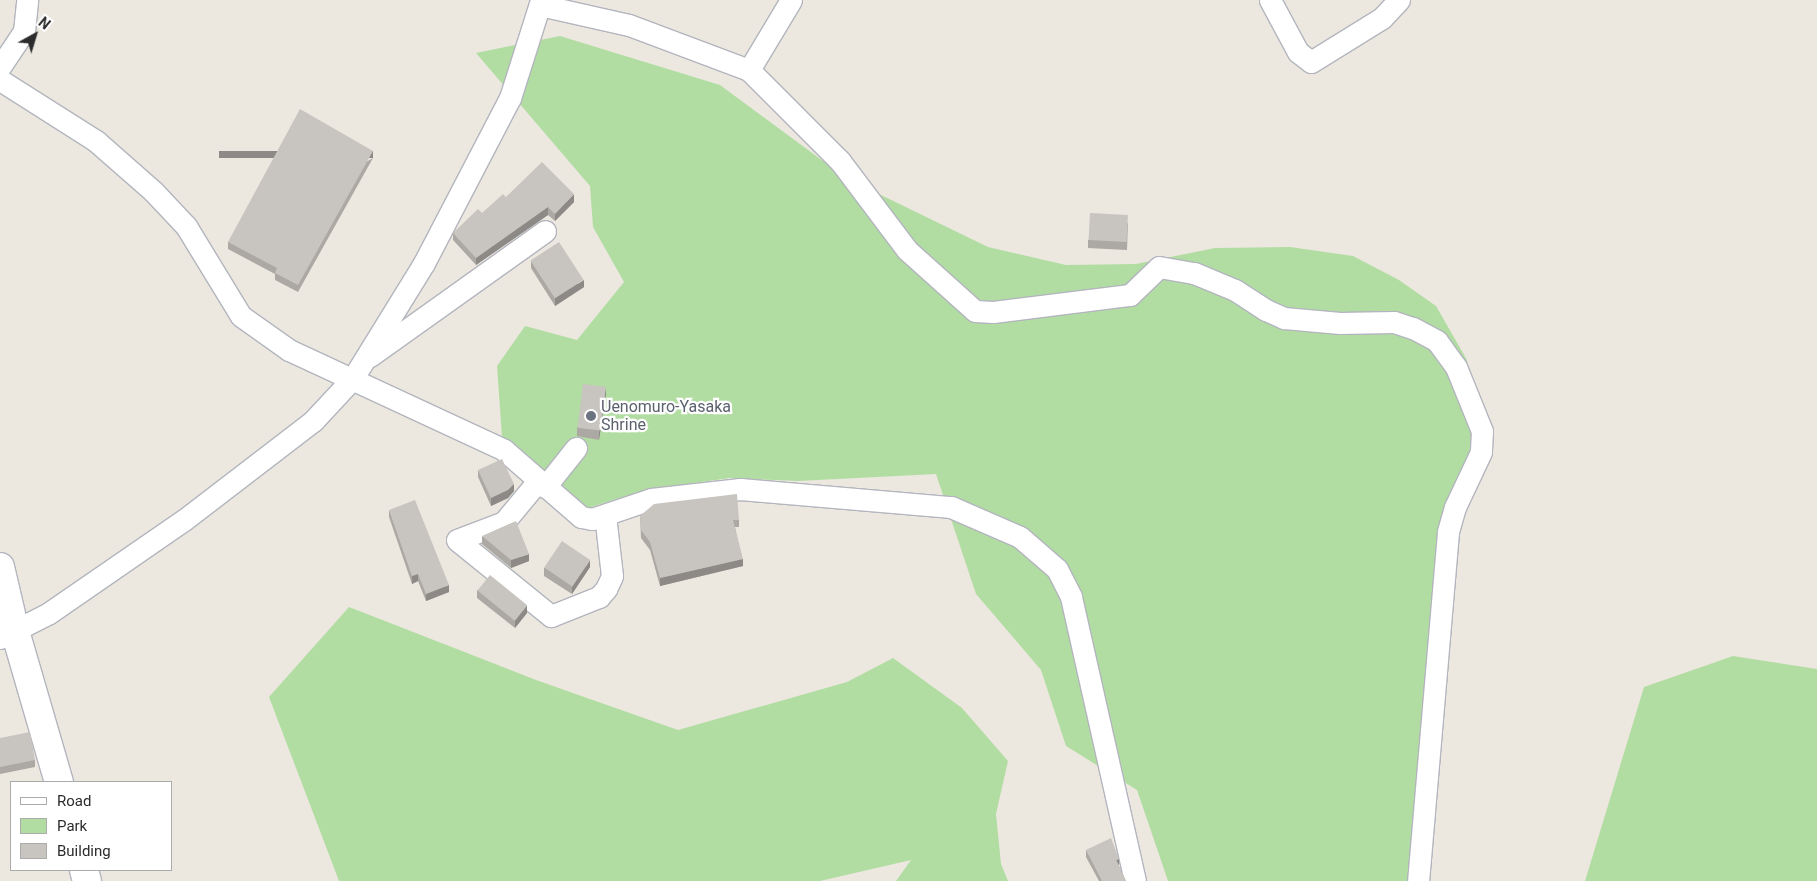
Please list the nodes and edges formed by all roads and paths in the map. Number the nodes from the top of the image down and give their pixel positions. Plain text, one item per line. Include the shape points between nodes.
1 (27, 0) edge
2 (791, 0) edge
3 (1270, 0) edge
4 (1399, 0) edge
5 (540, 2) edge
6 (0, 67) edge
7 (749, 70) junction
8 (0, 80) edge
9 (545, 231) dead end
10 (364, 361) junction
11 (353, 378) junction
12 (576, 448) dead end
13 (542, 484) junction
14 (605, 515) junction
15 (0, 567) edge
16 (7, 634) edge
17 (59, 781) edge
18 (1135, 881) edge
19 (1418, 881) edge

1 - 6 street via 24,31
2 - 7 street
3 - 4 street via 1298,52 1312,62 1382,18
5 - 7 street via 629,25
5 - 10 street via 510,98 424,263
7 - 19 street via 840,160 907,250 976,311 993,312 1130,295 1159,267 1194,273 1235,290 1284,318 1340,323 1394,322 1437,341 1456,367 1482,431 1481,452 1455,507 1448,532
8 - 11 street via 96,141 153,191 186,226 241,316 289,350
9 - 10 street
10 - 11 street
11 - 13 street via 504,450
11 - 16 street via 312,421 184,520 49,613
12 - 13 street
13 - 14 street via 581,517 592,520
13 - 14 street via 504,522 457,540 551,616 599,597 606,589 612,576
14 - 18 street via 651,499 740,489 951,506 1020,537 1057,568 1071,597
15 - 16 main road
16 - 17 main road

